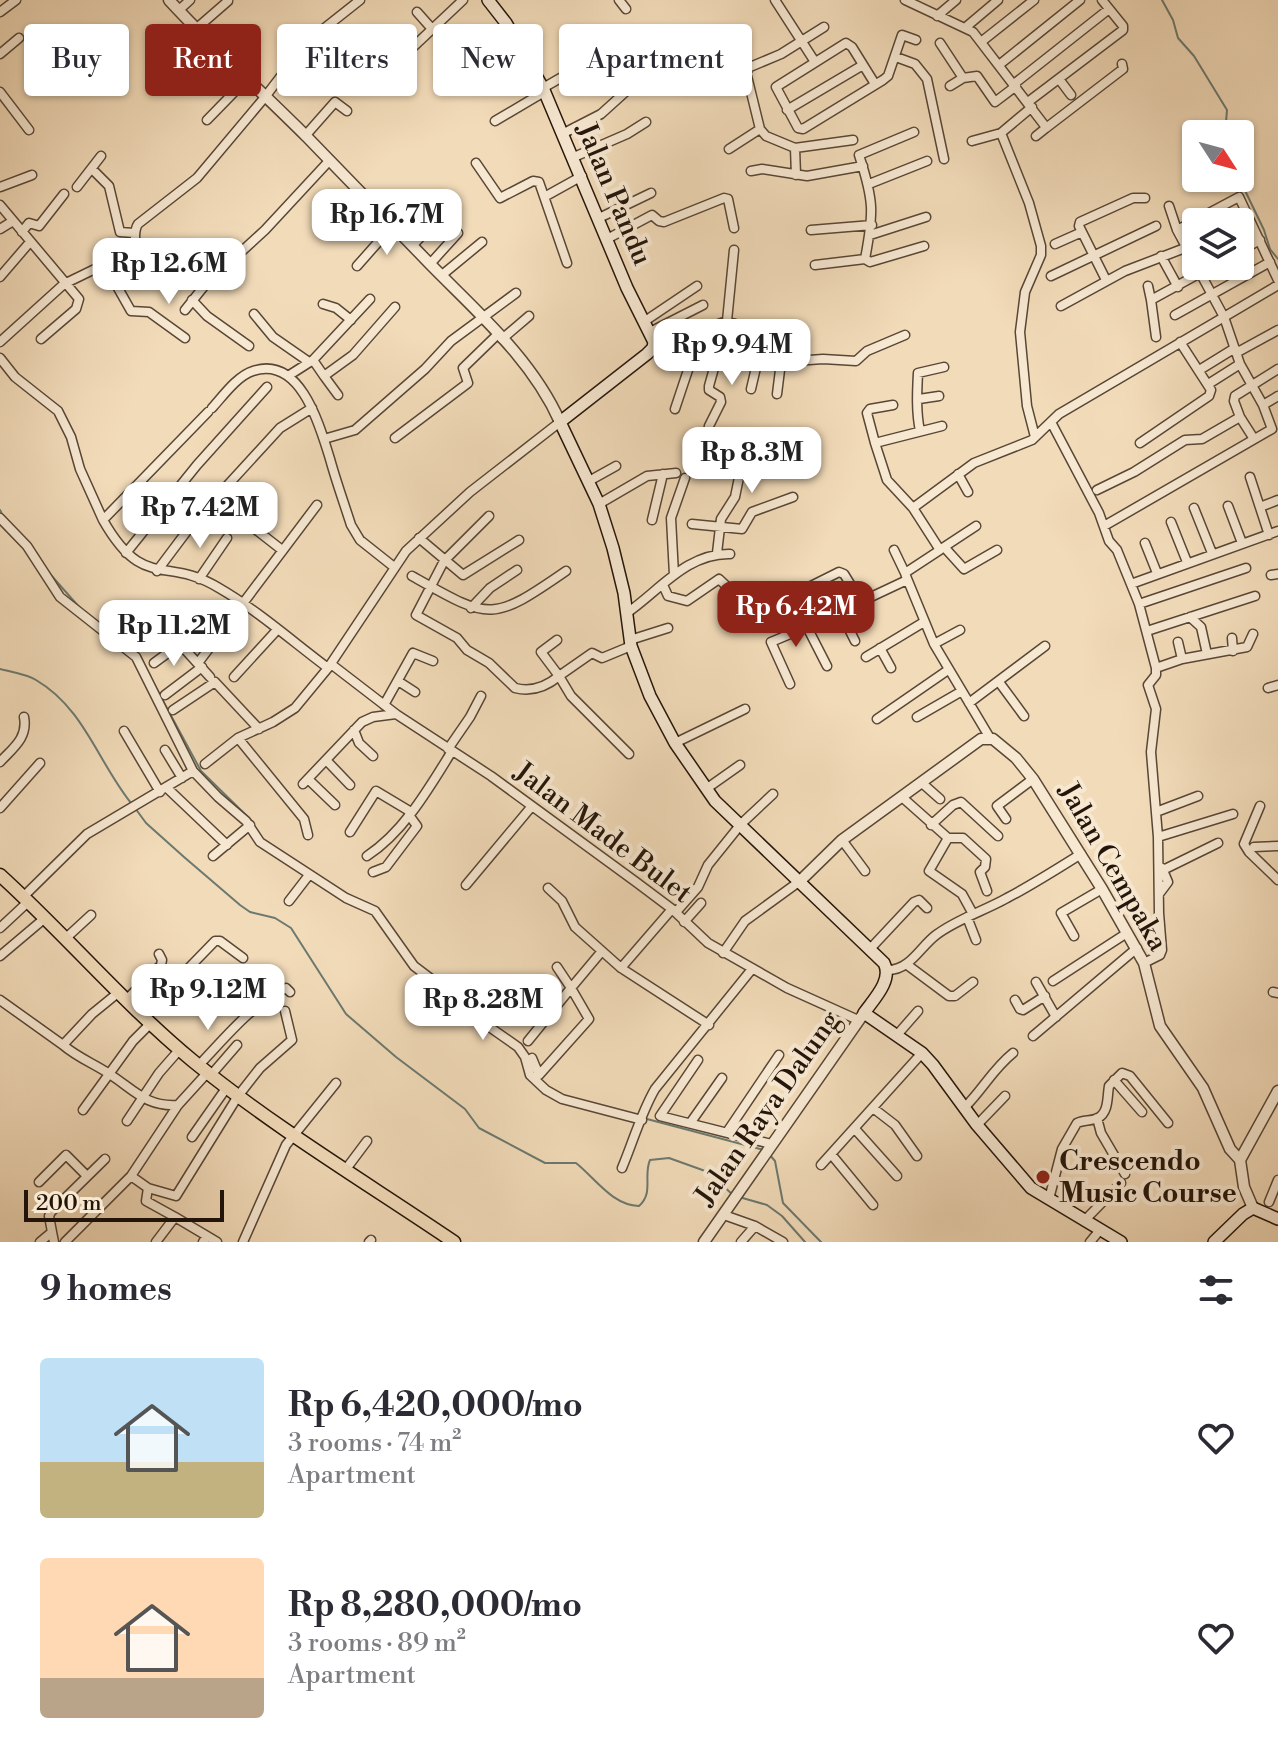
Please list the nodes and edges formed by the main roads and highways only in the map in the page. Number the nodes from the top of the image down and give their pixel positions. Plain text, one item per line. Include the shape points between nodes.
1 (488, 0) edge
2 (0, 875) edge
3 (861, 1017) joint
4 (1278, 1219) edge
5 (454, 1242) edge
6 (1121, 1242) edge
7 (1214, 1242) edge

1 - 3 main road, Jalan Pandu via 506,23 564,133 654,342 561,423 613,548 630,643 650,696 706,789 888,970
2 - 5 main road via 206,1071
3 - 6 main road, Jalan Raya Dalung via 922,1053 1023,1180
4 - 7 main road via 1253,1208

